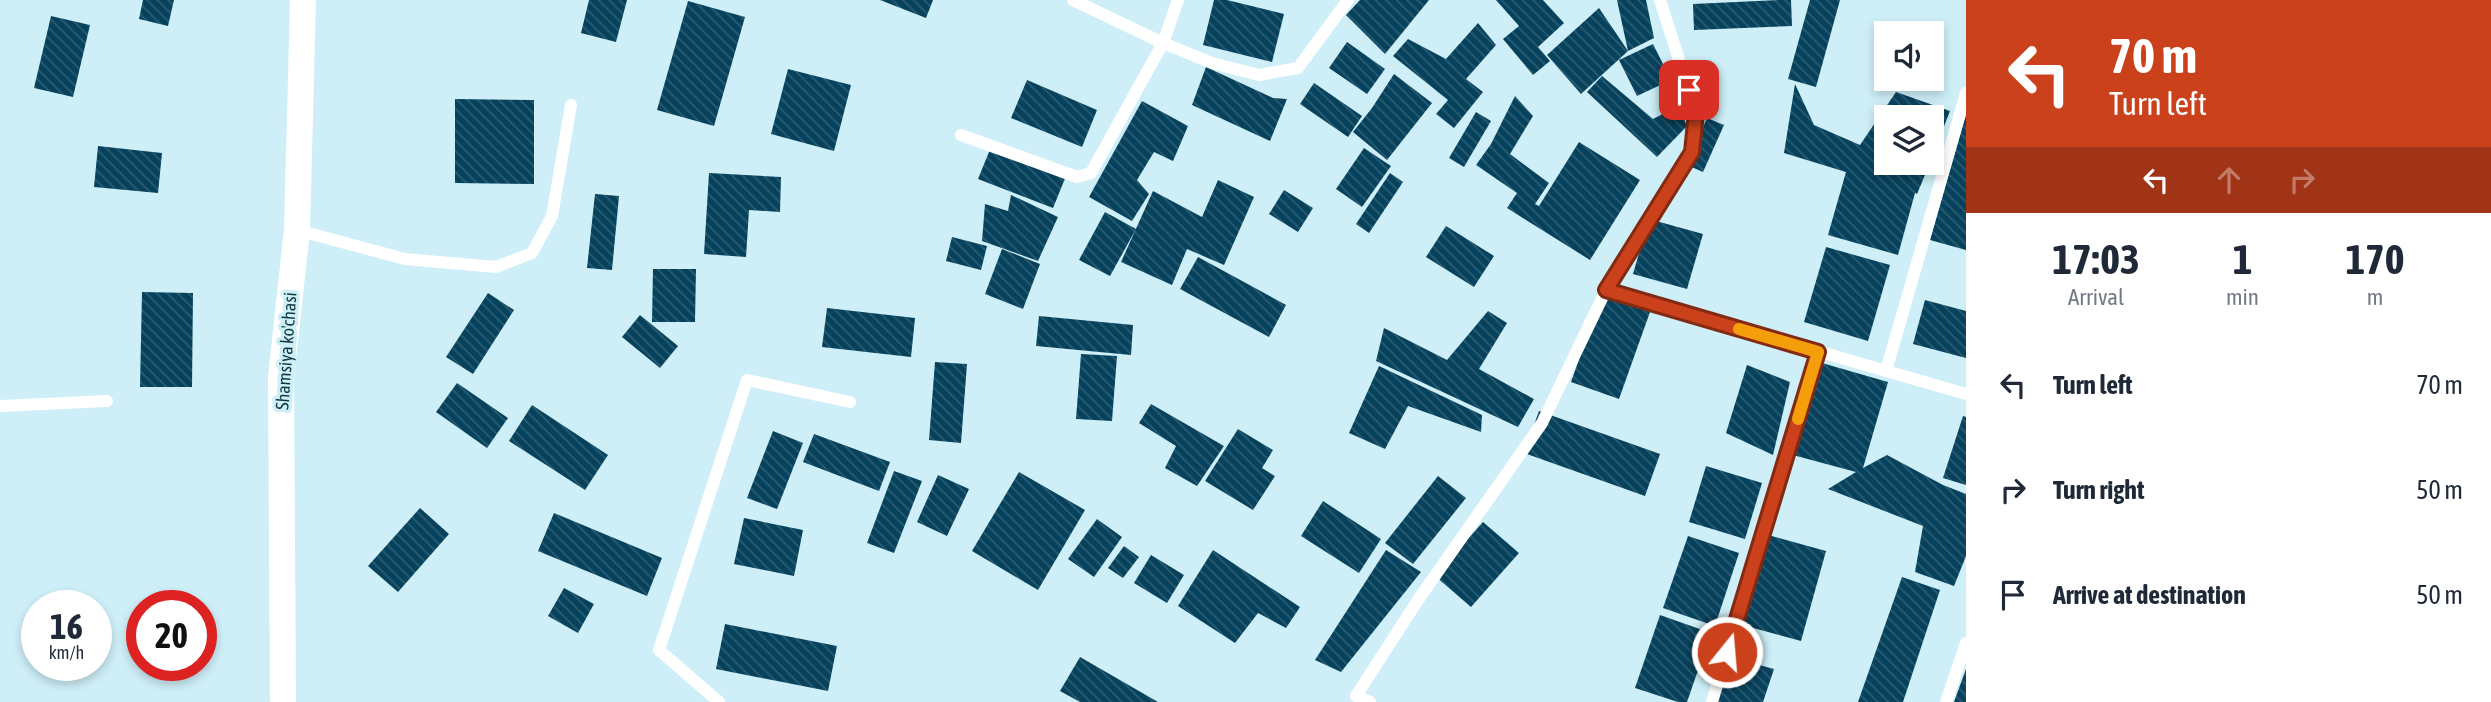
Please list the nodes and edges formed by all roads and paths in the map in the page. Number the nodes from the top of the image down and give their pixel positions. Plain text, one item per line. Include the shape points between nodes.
1 (303, 0) edge
2 (1073, 0) edge
3 (1178, 0) edge
4 (1348, 0) edge
5 (1660, 0) edge
6 (1163, 44) junction
7 (1966, 93) edge
8 (571, 105) dead end
9 (961, 135) dead end
10 (297, 230) junction
11 (1606, 290) junction
12 (1818, 352) junction
13 (1886, 371) junction
14 (1966, 394) edge
15 (107, 401) dead end
16 (850, 402) dead end
17 (0, 406) edge
18 (1966, 643) edge
19 (283, 702) edge
20 (719, 702) edge
21 (1370, 702) edge
22 (1712, 702) edge
23 (1946, 702) edge

1 - 10 street, Shamsiya ko'chasi
2 - 6 lane
3 - 6 lane
4 - 6 lane via 1298,68 1259,75
5 - 11 lane via 1696,113 1692,152
6 - 9 lane via 1091,173 1077,177
7 - 13 lane
8 - 10 lane via 552,216 532,253 496,267 405,259
10 - 19 street, Shamsiya ko'chasi via 281,377
11 - 12 lane
11 - 21 lane via 1542,424 1356,696
12 - 13 lane
12 - 22 lane
13 - 14 lane
15 - 17 lane
16 - 20 lane via 747,380 659,650
18 - 23 lane

